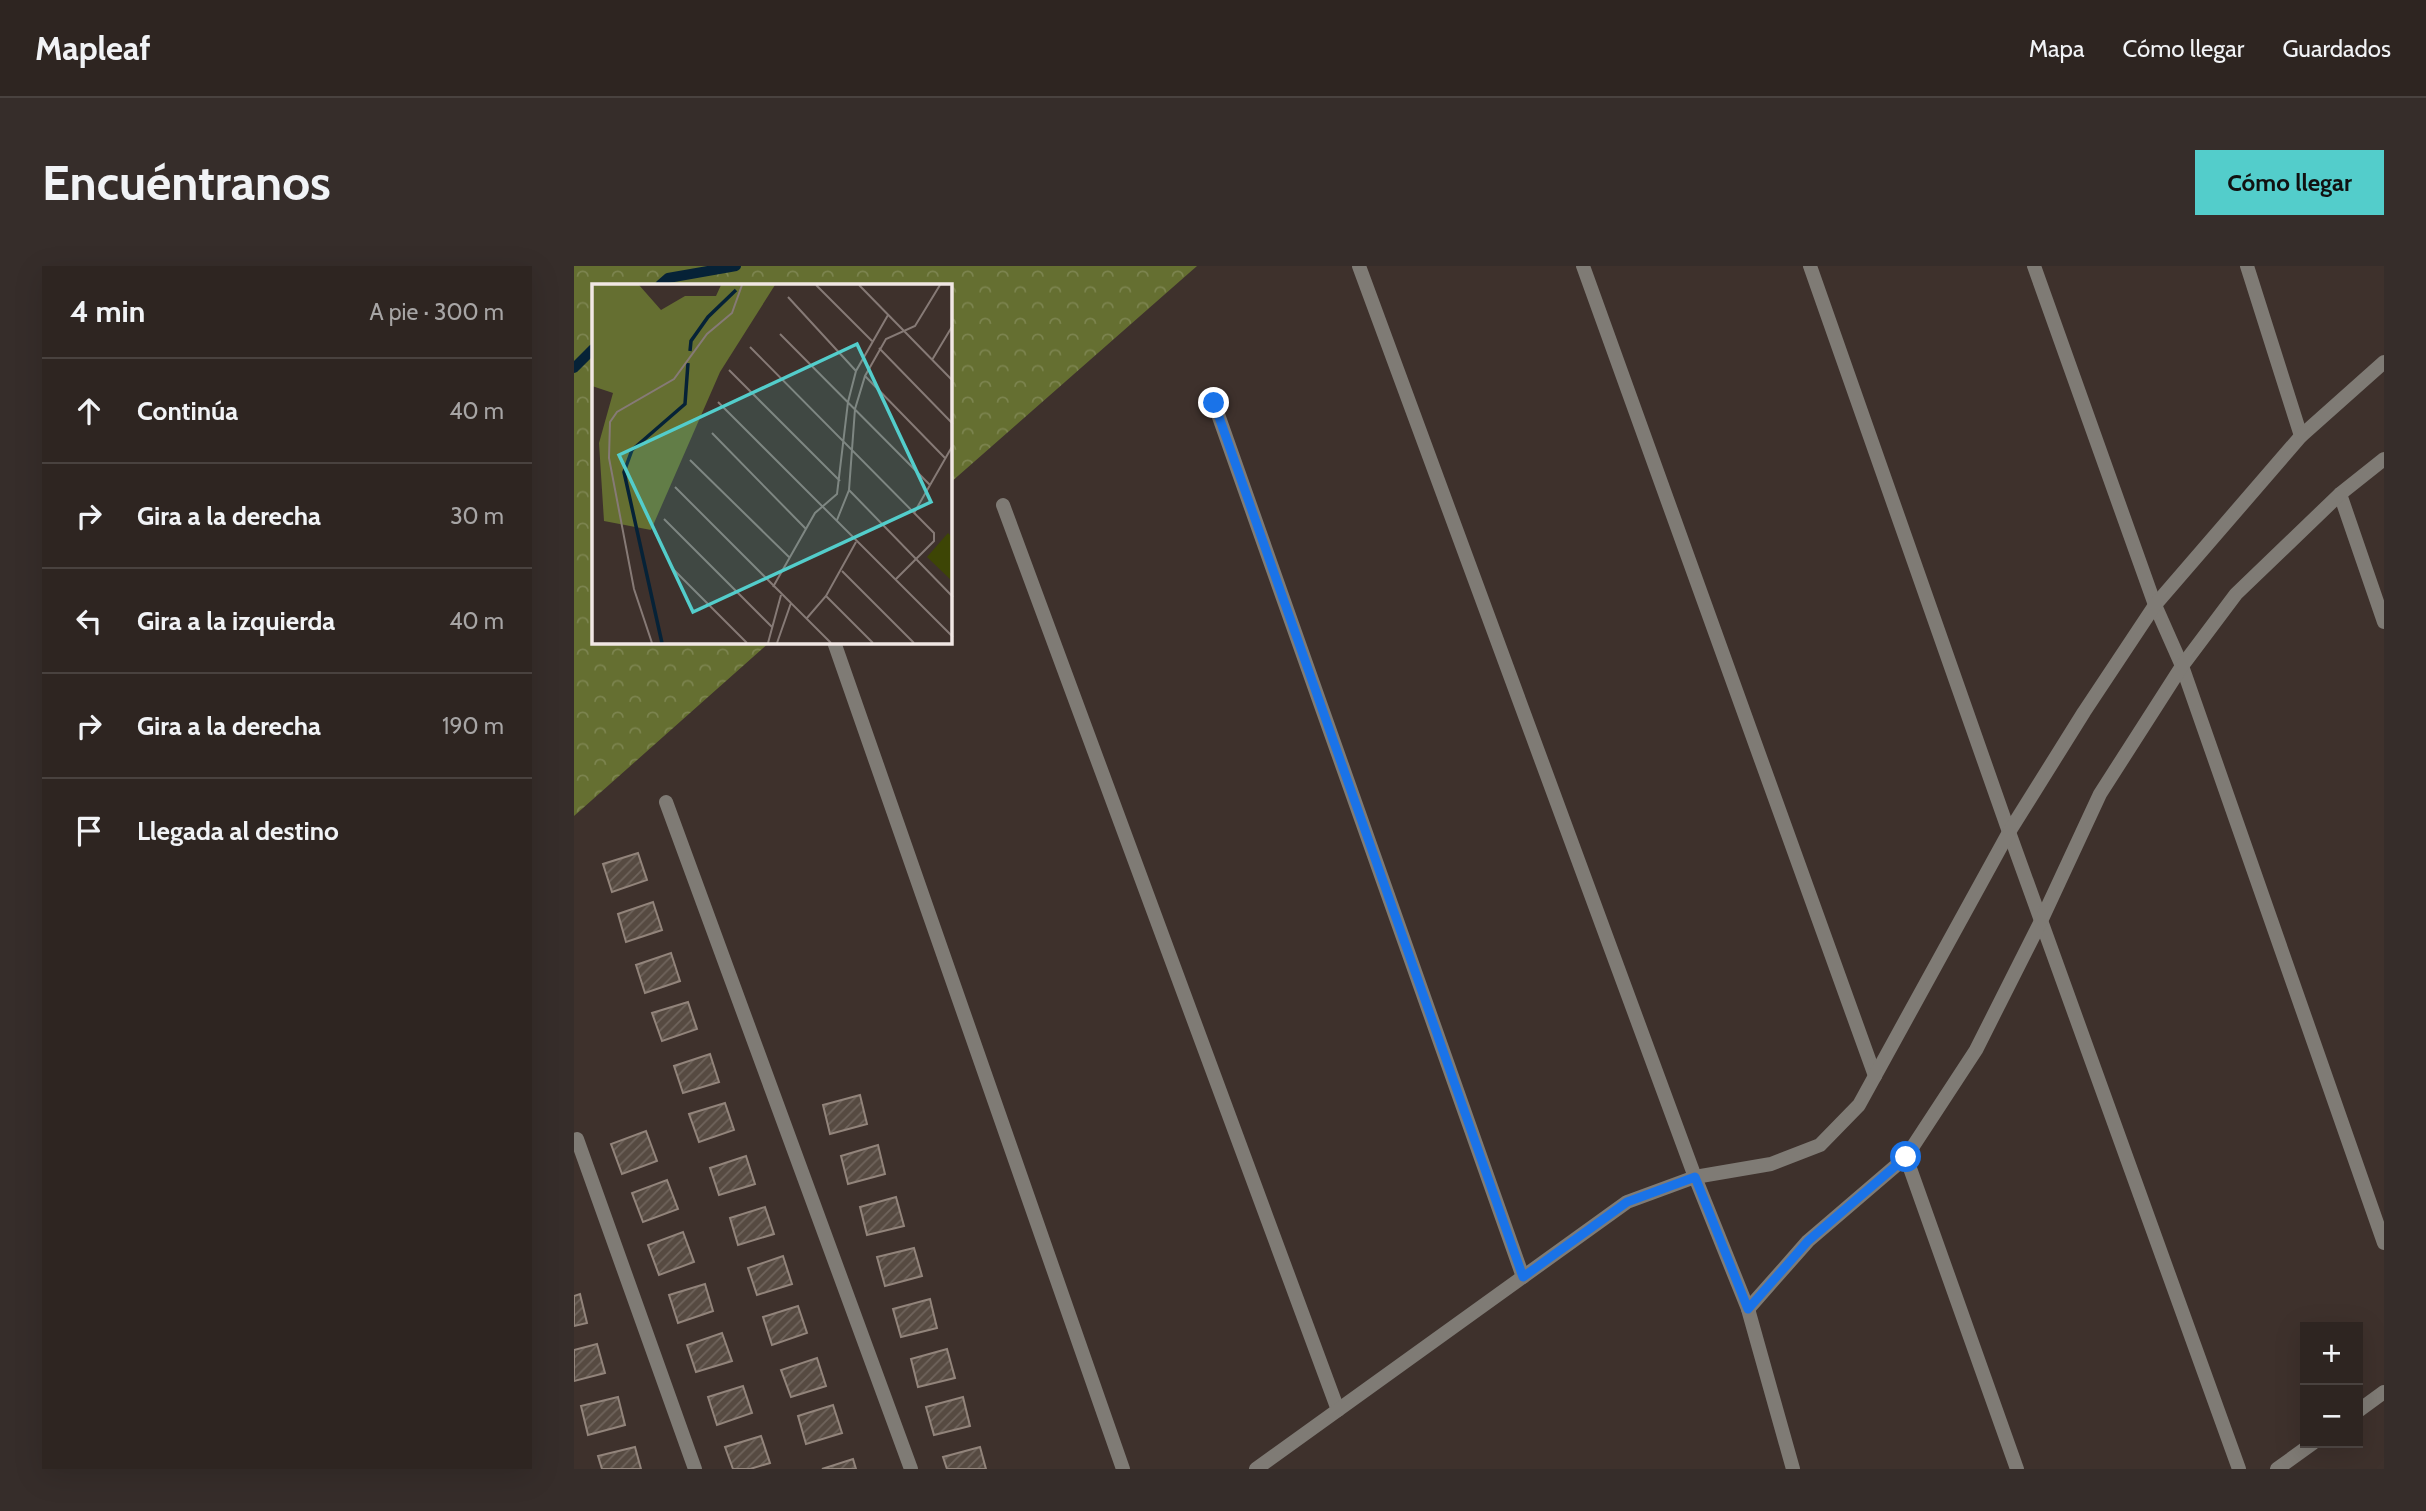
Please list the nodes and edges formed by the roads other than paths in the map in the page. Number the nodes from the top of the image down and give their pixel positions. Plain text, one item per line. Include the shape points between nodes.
1 (1359, 266) edge
2 (1583, 266) edge
3 (1810, 266) edge
4 (2034, 266) edge
5 (2247, 266) edge
6 (2384, 362) edge
7 (1214, 403) dead end
8 (2301, 436) junction
9 (2384, 459) edge
10 (2340, 494) junction
11 (1003, 505) dead end
12 (2155, 605) junction
13 (2384, 622) edge
14 (835, 644) edge
15 (2182, 666) junction
16 (666, 802) dead end
17 (2009, 832) junction
18 (2041, 921) junction
19 (1875, 1076) junction
20 (577, 1139) dead end
21 (1906, 1157) junction
22 (1695, 1177) junction
23 (2384, 1243) edge
24 (1523, 1277) junction
25 (1748, 1309) junction
26 (2384, 1392) edge
27 (2363, 1407) edge
28 (1338, 1410) junction
29 (2307, 1448) edge
30 (695, 1469) edge
31 (911, 1469) edge
32 (1123, 1469) edge
33 (1256, 1469) edge
34 (1793, 1469) edge
35 (2017, 1469) edge
36 (2239, 1469) edge
37 (2277, 1469) edge

1 - 22 street
2 - 19 street
3 - 17 street
4 - 12 street
5 - 8 street
6 - 8 street
7 - 24 street
8 - 12 street
9 - 10 street
10 - 13 street
10 - 15 street via 2236,594
11 - 28 street
12 - 15 street
12 - 17 street
14 - 32 street
15 - 18 street via 2100,794
15 - 23 street
16 - 31 street
17 - 18 street
17 - 19 street
18 - 21 street via 1976,1050
18 - 36 street
19 - 22 street via 1859,1105 1820,1145 1772,1164
20 - 30 street
21 - 25 street via 1808,1241
21 - 35 street
22 - 24 street via 1627,1202
22 - 25 street
24 - 28 street
25 - 34 street
26 - 27 street
28 - 33 street
29 - 37 street

